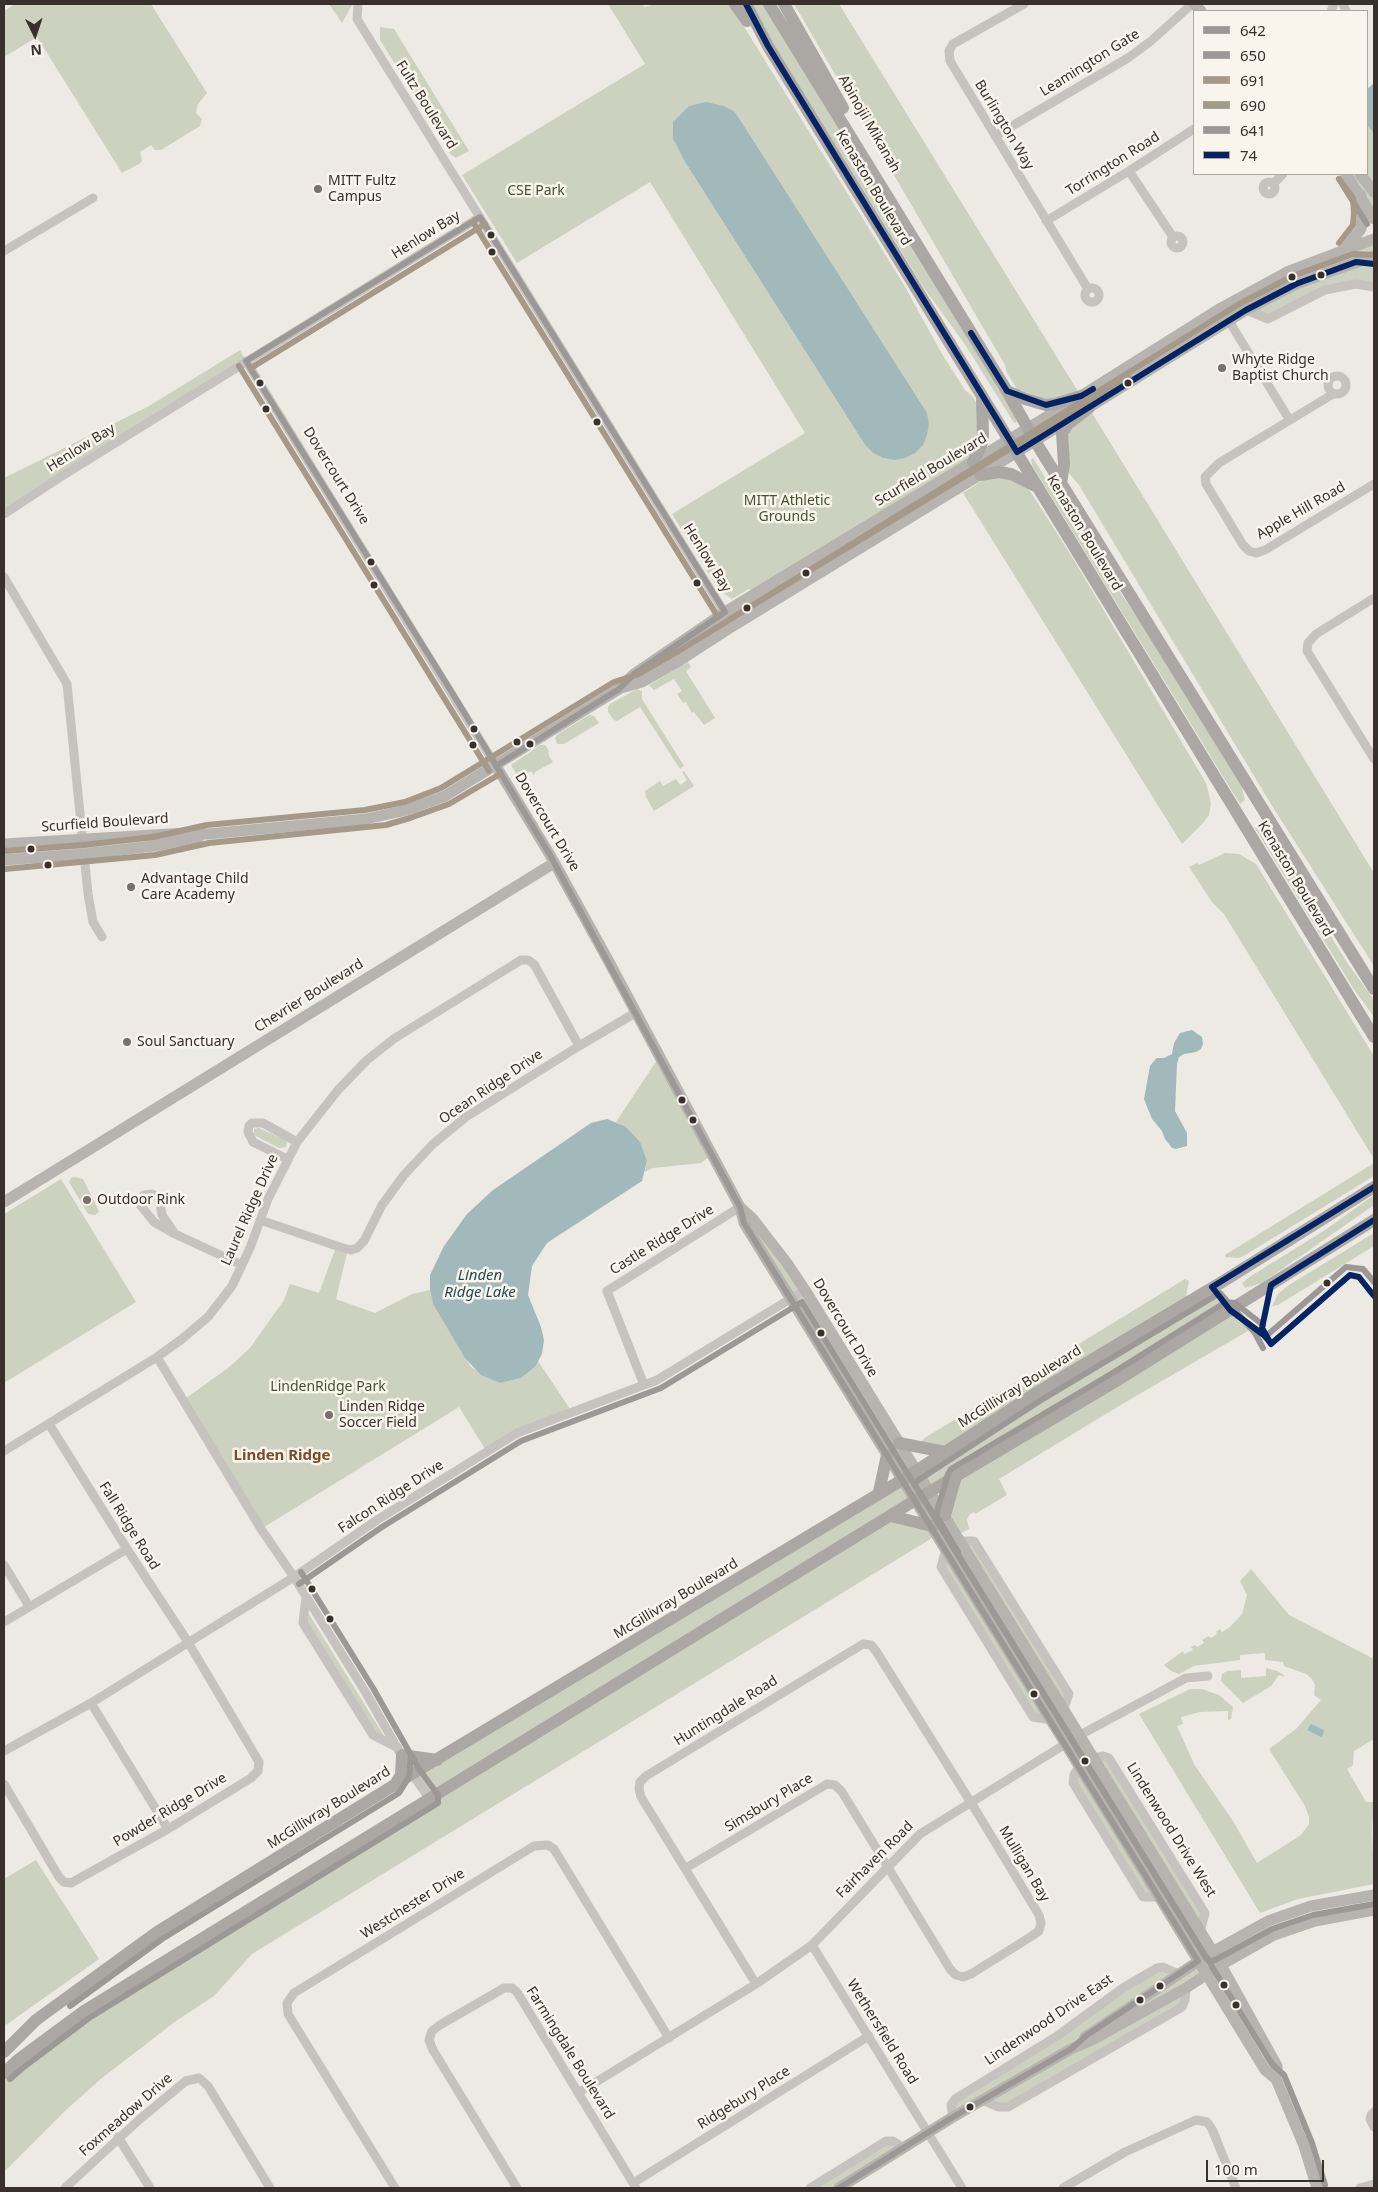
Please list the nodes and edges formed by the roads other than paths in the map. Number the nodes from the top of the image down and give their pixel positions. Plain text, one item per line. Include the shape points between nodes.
1 (358, 4) edge
2 (735, 4) edge
3 (746, 4) edge
4 (769, 4) edge
5 (784, 4) edge
6 (1024, 4) edge
7 (1193, 4) edge
8 (768, 46) junction
9 (1193, 130) edge
10 (994, 136) junction
11 (1129, 172) junction
12 (1283, 175) edge
13 (1347, 175) edge
14 (1361, 175) edge
15 (1274, 184) dead end
16 (1374, 192) edge
17 (1361, 195) junction
18 (93, 198) dead end
19 (480, 217) junction
20 (1374, 219) edge
21 (1046, 221) junction
22 (1173, 237) dead end
23 (1374, 239) edge
24 (1346, 248) junction
25 (4, 252) edge
26 (1374, 256) edge
27 (926, 259) junction
28 (1356, 262) junction
29 (1374, 264) edge
30 (1374, 287) edge
31 (1088, 289) dead end
32 (1221, 308) junction
33 (1246, 310) junction
34 (1228, 320) junction
35 (246, 361) junction
36 (1007, 391) junction
37 (1333, 394) dead end
38 (982, 395) junction
39 (1081, 396) junction
40 (1088, 408) junction
41 (1289, 419) junction
42 (1028, 428) junction
43 (1010, 440) junction
44 (1035, 441) junction
45 (1018, 452) junction
46 (973, 462) junction
47 (980, 475) junction
48 (1062, 483) junction
49 (1374, 484) edge
50 (1040, 489) junction
51 (4, 514) edge
52 (4, 577) edge
53 (1374, 598) edge
54 (725, 612) junction
55 (733, 626) junction
56 (619, 689) junction
57 (1374, 759) edge
58 (496, 766) junction
59 (208, 834) junction
60 (83, 839) junction
61 (4, 844) edge
62 (84, 854) junction
63 (4, 860) edge
64 (554, 863) junction
65 (102, 937) dead end
66 (1374, 989) edge
67 (635, 1013) junction
68 (1374, 1037) edge
69 (579, 1046) junction
70 (297, 1142) junction
71 (287, 1159) junction
72 (1374, 1187) edge
73 (4, 1202) edge
74 (740, 1207) junction
75 (260, 1220) junction
76 (1374, 1220) edge
77 (175, 1234) junction
78 (242, 1265) junction
79 (805, 1290) junction
80 (792, 1298) junction
81 (157, 1357) junction
82 (644, 1385) junction
83 (49, 1424) junction
84 (899, 1443) junction
85 (4, 1451) edge
86 (945, 1452) junction
87 (887, 1455) junction
88 (916, 1471) junction
89 (956, 1476) junction
90 (902, 1480) junction
91 (879, 1492) junction
92 (930, 1492) junction
93 (915, 1500) junction
94 (945, 1515) junction
95 (891, 1516) junction
96 (932, 1526) junction
97 (127, 1549) junction
98 (4, 1566) edge
99 (294, 1577) junction
100 (306, 1597) junction
101 (29, 1606) junction
102 (4, 1622) edge
103 (188, 1642) junction
104 (1208, 1676) dead end
105 (91, 1703) junction
106 (1080, 1735) junction
107 (1065, 1743) junction
108 (4, 1751) edge
109 (400, 1752) junction
110 (437, 1760) junction
111 (412, 1774) junction
112 (4, 1784) edge
113 (394, 1786) junction
114 (430, 1799) junction
115 (970, 1801) junction
116 (168, 1829) junction
117 (887, 1866) junction
118 (686, 1868) junction
119 (1374, 1895) edge
120 (1374, 1910) edge
121 (812, 1945) junction
122 (1212, 1952) junction
123 (1198, 1961) junction
124 (1221, 1965) junction
125 (1178, 1974) junction
126 (1206, 1975) junction
127 (756, 1984) junction
128 (1186, 1988) junction
129 (869, 2036) junction
130 (669, 2038) junction
131 (1071, 2049) junction
132 (4, 2052) edge
133 (4, 2073) edge
134 (1276, 2079) junction
135 (578, 2093) junction
136 (982, 2100) junction
137 (1374, 2112) edge
138 (953, 2117) junction
139 (1374, 2127) edge
140 (929, 2133) junction
141 (118, 2137) junction
142 (904, 2148) junction
143 (1374, 2184) edge
144 (635, 2186) edge
145 (65, 2188) edge
146 (150, 2188) edge
147 (270, 2188) edge
148 (395, 2188) edge
149 (517, 2188) edge
150 (810, 2188) edge
151 (839, 2188) edge
152 (962, 2188) edge
153 (1063, 2188) edge
154 (1236, 2188) edge
155 (1317, 2188) edge
156 (1360, 2188) edge

1 - 19 street, Fultz Boulevard via 357,19
2 - 8 main road
3 - 8 main road
4 - 27 main road
5 - 27 main road, Abinojii Mikanah via 919,239
6 - 10 street, Burlington Way via 953,44 949,51 950,61
7 - 10 street, Leamington Gate via 1128,58
8 - 38 main road, Kenaston Boulevard
9 - 11 street, Torrington Road
10 - 21 street, Burlington Way
11 - 21 street, Torrington Road
11 - 22 street
12 - 15 street
13 - 17 street
14 - 16 street
17 - 20 street
17 - 24 street via 1361,229
18 - 25 street
19 - 35 street, Henlow Bay
19 - 54 street, Henlow Bay
21 - 31 street, Burlington Way
23 - 24 street, Scurfield Boulevard
24 - 32 street, Scurfield Boulevard via 1286,272
26 - 28 street, Scurfield Boulevard
27 - 36 main road, Kenaston Boulevard
28 - 29 street
28 - 33 street, Scurfield Boulevard via 1296,284
30 - 33 street via 1356,284 1325,290 1268,318
32 - 34 street
32 - 39 street, Scurfield Boulevard
33 - 34 street, Scurfield Boulevard
34 - 40 street, Scurfield Boulevard
34 - 41 street
35 - 51 street, Henlow Bay
35 - 58 street, Dovercourt Drive
36 - 39 main road via 1046,405
36 - 42 main road, Kenaston Boulevard
37 - 41 street, Apple Hill Road
38 - 43 main road, Kenaston Boulevard
38 - 46 main road via 983,436
39 - 42 street, Scurfield Boulevard
40 - 44 street, Scurfield Boulevard
40 - 48 main road via 1062,433
41 - 49 street, Apple Hill Road via 1219,463 1205,477 1209,491 1249,551 1265,550
42 - 43 street, Scurfield Boulevard
42 - 44 main road, Kenaston Boulevard
43 - 45 main road, Kenaston Boulevard
43 - 46 street, Scurfield Boulevard
44 - 45 street, Scurfield Boulevard
44 - 48 main road, Kenaston Boulevard
45 - 47 street, Scurfield Boulevard
45 - 50 main road, Kenaston Boulevard
46 - 54 street, Scurfield Boulevard
47 - 50 main road via 1011,474
47 - 55 street, Scurfield Boulevard
48 - 66 main road, Kenaston Boulevard
50 - 68 main road, Kenaston Boulevard
52 - 60 street via 67,684
53 - 57 street via 1316,634 1308,643 1307,651
54 - 55 street, Henlow Bay
54 - 56 street, Scurfield Boulevard via 634,674
55 - 56 street, Scurfield Boulevard via 642,682
56 - 58 street, Scurfield Boulevard
58 - 59 street, Scurfield Boulevard via 445,796 407,810 366,819
58 - 64 street, Dovercourt Drive
59 - 60 street, Scurfield Boulevard
59 - 62 street, Scurfield Boulevard via 155,846
60 - 61 street, Scurfield Boulevard
60 - 62 street
62 - 63 street, Scurfield Boulevard
62 - 65 street via 93,922
64 - 67 street, Dovercourt Drive
64 - 73 street, Chevrier Boulevard
67 - 69 street, Ocean Ridge Drive
67 - 74 street, Dovercourt Drive
69 - 70 street, Laurel Ridge Drive via 534,964 520,960 409,1028 380,1050 338,1090
69 - 75 street, Ocean Ridge Drive via 466,1117 433,1144 398,1182 357,1248 343,1248
70 - 71 street, Laurel Ridge Drive
70 - 71 street via 263,1123 249,1126 253,1142
71 - 75 street, Laurel Ridge Drive
72 - 86 main road, McGillivray Boulevard
74 - 79 street, Dovercourt Drive via 753,1218
74 - 80 street, Dovercourt Drive via 744,1223
74 - 82 street, Castle Ridge Drive via 608,1291
75 - 78 street, Laurel Ridge Drive
76 - 89 main road via 1116,1381
77 - 77 street via 154,1222 144,1210 140,1202 144,1195 152,1194 159,1198 162,1215
77 - 78 street
78 - 81 street, Laurel Ridge Drive via 232,1286 208,1317
79 - 80 street, Falcon Ridge Drive
79 - 84 street, Dovercourt Drive
80 - 82 street, Falcon Ridge Drive
80 - 87 street, Dovercourt Drive
81 - 83 street, Laurel Ridge Drive
81 - 99 street via 261,1529
82 - 99 street, Falcon Ridge Drive via 517,1434 377,1520
83 - 85 street, Laurel Ridge Drive
83 - 97 street, Fall Ridge Road
84 - 86 main road
84 - 88 street, Dovercourt Drive
86 - 88 main road, McGillivray Boulevard
87 - 90 street, Dovercourt Drive
87 - 91 main road
88 - 90 main road, McGillivray Boulevard
88 - 92 street, Lindenwood Drive West
89 - 92 main road
89 - 94 main road
90 - 91 main road, McGillivray Boulevard
90 - 93 street, Lindenwood Drive West
91 - 110 main road, McGillivray Boulevard
92 - 93 main road
92 - 94 street, Lindenwood Drive West
93 - 95 main road
93 - 96 street, Lindenwood Drive West
94 - 106 street, Lindenwood Drive West
95 - 96 main road
95 - 114 main road
96 - 107 street, Lindenwood Drive West
97 - 101 street
97 - 103 street, Fall Ridge Road
98 - 101 street
99 - 100 street
99 - 103 street, Falcon Ridge Drive
100 - 109 street
100 - 109 street via 303,1623 373,1735
101 - 102 street
103 - 105 street, Falcon Ridge Drive
103 - 116 street, Powder Ridge Drive via 259,1762 258,1771 251,1778
104 - 106 street, Fairhaven Road via 1186,1678
105 - 108 street, Falcon Ridge Drive
105 - 116 street
106 - 107 street, Fairhaven Road
106 - 122 street, Lindenwood Drive West
107 - 115 street, Fairhaven Road
107 - 123 street, Lindenwood Drive West
109 - 110 main road
109 - 111 street
109 - 113 main road via 401,1776
110 - 111 main road, McGillivray Boulevard
111 - 113 main road, McGillivray Boulevard
111 - 114 street
112 - 116 street, Powder Ridge Drive via 59,1877 71,1884
113 - 132 main road, McGillivray Boulevard via 156,1932 36,2020
114 - 133 main road via 84,2011
115 - 117 street, Fairhaven Road via 920,1834
115 - 117 street, Mulligan Bay via 1039,1915 1039,1931 971,1974 956,1975
115 - 118 street, Huntingdale Road via 876,1651 871,1645 863,1644 640,1782 641,1797
117 - 118 street, Simsbury Place via 842,1792 827,1784
117 - 121 street, Fairhaven Road
118 - 127 street, Huntingdale Road
119 - 122 street via 1311,1906 1287,1914
120 - 124 street via 1293,1928
121 - 127 street, Fairhaven Road
121 - 129 street, Wethersfield Road
122 - 123 street
122 - 124 street, Lindenwood Drive West
123 - 125 street
123 - 126 street, Lindenwood Drive West
124 - 126 street
124 - 134 street, Lindenwood Drive West via 1277,2066
125 - 131 street
125 - 138 street, Lindenwood Drive East via 1164,1967 1157,1968 1123,1988 1057,2036 955,2099 951,2105
126 - 128 street
126 - 134 street, Lindenwood Drive West via 1265,2070
127 - 130 street, Fairhaven Road
128 - 131 street
128 - 136 street via 1182,2007 1008,2107 998,2108
129 - 140 street, Wethersfield Road
129 - 144 street, Ridgebury Place
130 - 135 street, Fairhaven Road
130 - 148 street, Westchester Drive via 554,1849 548,1845 534,1846 294,1994 287,2003 288,2014
131 - 136 street
134 - 155 street, Lindenwood Drive West via 1304,2146
135 - 144 street, Farmingdale Boulevard
135 - 149 street, Farmingdale Boulevard via 512,1988 495,1992 432,2031 429,2040 433,2050
136 - 138 street
137 - 139 street via 1370,2119
138 - 140 street
140 - 142 street
140 - 152 street, Wethersfield Road
141 - 145 street, Foxmeadow Drive
141 - 146 street
141 - 147 street, Foxmeadow Drive via 186,2081 198,2078 208,2086
142 - 150 street via 893,2140 886,2141
142 - 151 street
143 - 156 street
153 - 154 street via 1125,2152 1196,2120 1208,2122

